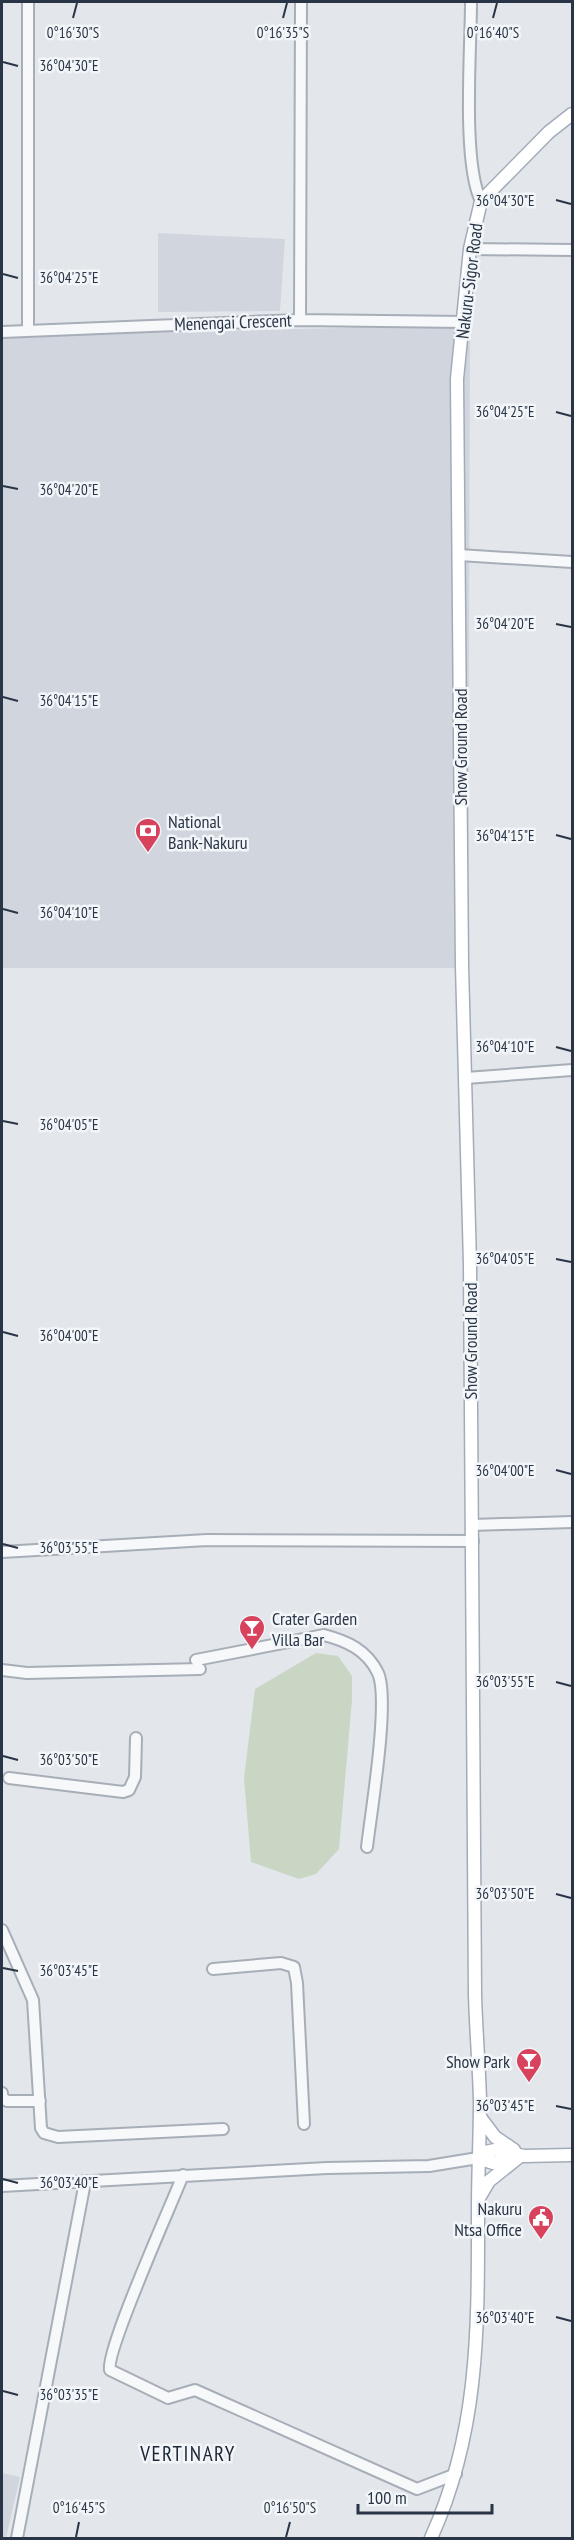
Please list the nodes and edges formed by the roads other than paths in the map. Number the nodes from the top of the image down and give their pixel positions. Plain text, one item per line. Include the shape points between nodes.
1 (27, 2) edge
2 (301, 2) edge
3 (471, 2) edge
4 (573, 114) edge
5 (481, 201) junction
6 (470, 249) junction
7 (573, 250) edge
8 (300, 320) junction
9 (464, 322) junction
10 (28, 331) junction
11 (2, 332) edge
12 (457, 379) joint
13 (459, 555) junction
14 (573, 562) edge
15 (573, 1070) edge
16 (466, 1078) junction
17 (573, 1522) edge
18 (472, 1525) junction
19 (473, 1541) junction
20 (2, 1552) edge
21 (2, 1670) edge
22 (136, 1738) dead end
23 (9, 1778) dead end
24 (366, 1846) dead end
25 (2, 1930) edge
26 (213, 1969) dead end
27 (2, 2081) edge
28 (2, 2092) edge
29 (40, 2101) junction
30 (479, 2115) junction
31 (304, 2124) dead end
32 (223, 2129) dead end
33 (573, 2155) edge
34 (521, 2156) junction
35 (478, 2158) junction
36 (183, 2175) junction
37 (85, 2182) junction
38 (2, 2186) edge
39 (478, 2200) junction
40 (456, 2474) junction
41 (17, 2538) edge
42 (430, 2538) edge

1 - 10 street
2 - 8 street
3 - 5 street via 471,152
4 - 5 main road, Nakuru-Sigor Road via 549,132
5 - 6 main road, Nakuru-Sigor Road
6 - 7 street
6 - 9 main road, Nakuru-Sigor Road
8 - 9 street, Menengai Crescent
8 - 10 street, Menengai Crescent
9 - 12 main road, Nakuru-Sigor Road
10 - 11 street, Menengai Crescent
12 - 13 main road, Show Ground Road
13 - 14 street
13 - 16 main road, Show Ground Road
15 - 16 street
16 - 18 main road, Show Ground Road
17 - 18 street
18 - 19 main road, Show Ground Road
19 - 20 street via 207,1540
19 - 30 main road, Show Ground Road via 474,1940
21 - 24 street via 27,1673 198,1664 324,1635 343,1640 360,1650 379,1675 382,1714
22 - 23 street via 135,1778 129,1790 123,1792
25 - 29 street via 33,2000
26 - 31 street via 281,1963 294,1967
27 - 28 street
28 - 29 street via 7,2101
29 - 32 street via 41,2128 49,2136
30 - 34 main road via 495,2137
30 - 35 main road, Show Ground Road
33 - 34 main road
34 - 35 main road via 495,2150
34 - 39 main road via 489,2181
35 - 36 street via 429,2166
35 - 39 main road, Show Ground Road
36 - 37 street
36 - 40 street via 120,2329 108,2362 110,2370 168,2398 195,2390 417,2489
37 - 38 street
37 - 41 street
39 - 40 main road, Show Ground Road via 476,2367
40 - 42 main road, Show Ground Road

